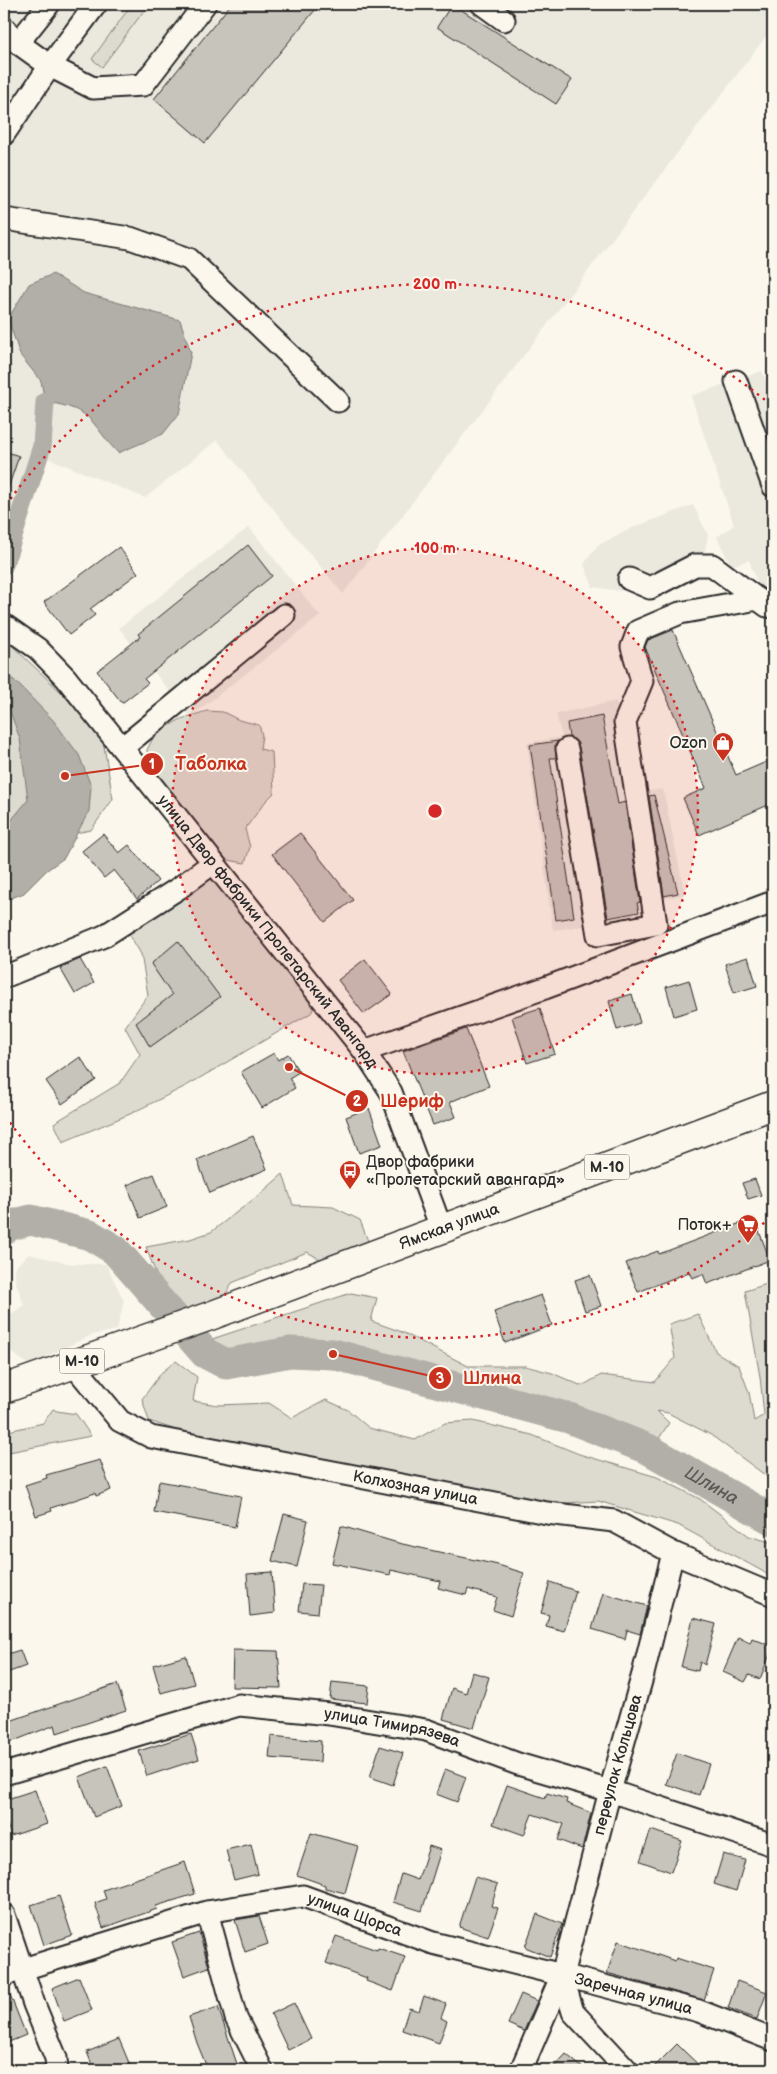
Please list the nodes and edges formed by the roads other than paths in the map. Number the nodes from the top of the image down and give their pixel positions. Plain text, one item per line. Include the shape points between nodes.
1 (49, 4) edge
2 (96, 4) edge
3 (205, 4) edge
4 (482, 4) edge
5 (504, 20) dead end
6 (11, 36) edge
7 (50, 66) junction
8 (4, 134) edge
9 (4, 219) edge
10 (736, 381) dead end
11 (338, 401) dead end
12 (773, 486) edge
13 (629, 579) dead end
14 (766, 603) edge
15 (284, 615) dead end
16 (4, 624) edge
17 (122, 748) junction
18 (567, 749) dead end
19 (213, 863) junction
20 (773, 902) edge
21 (598, 935) junction
22 (603, 967) junction
23 (4, 977) edge
24 (364, 1051) junction
25 (773, 1106) edge
26 (441, 1228) junction
27 (73, 1364) junction
28 (4, 1389) edge
29 (673, 1553) junction
30 (773, 1595) edge
31 (4, 1774) edge
32 (610, 1791) junction
33 (773, 1845) edge
34 (207, 1912) junction
35 (4, 1915) edge
36 (13, 1972) edge
37 (562, 1975) junction
38 (773, 2040) edge
39 (57, 2070) edge
40 (262, 2070) edge
41 (521, 2070) edge
42 (627, 2070) edge

1 - 6 street
2 - 7 street
3 - 7 street via 143,85 93,88
4 - 5 street
6 - 7 street
7 - 8 street
9 - 11 street via 130,238 188,259
10 - 12 street
13 - 14 street via 650,588 694,565 712,565
14 - 21 street via 680,613 638,631 632,647 642,681 625,722 656,924
15 - 17 street
16 - 17 street, улица Двор фабрики Пролетарский Авангард via 38,648
17 - 19 street, улица Двор фабрики Пролетарский Авангард
18 - 21 street
19 - 23 street via 104,936
19 - 24 street, улица Двор фабрики Пролетарский Авангард
20 - 22 street
21 - 22 street
22 - 24 street
24 - 26 street, улица Двор фабрики Пролетарский Авангард via 391,1092
25 - 26 highway, Ямская улица / М-10
26 - 27 highway, Ямская улица / М-10
27 - 28 highway, М-10
27 - 29 street, Колхозная улица via 120,1421 151,1437 547,1513 614,1521
29 - 30 street, Колхозная улица
29 - 32 street, переулок Кольцова
31 - 32 street, улица Тимирязева via 239,1705 330,1714 426,1730 518,1764
32 - 33 street, улица Тимирязева
32 - 37 street, переулок Кольцова
34 - 36 street, улица Щорса
34 - 37 street, улица Щорса via 303,1896 433,1943
34 - 40 street via 236,2018
35 - 36 street
36 - 39 street via 34,2004 56,2058
37 - 38 street, Заречная улица via 699,2011
37 - 41 street, Заречная улица
37 - 42 street via 573,2012

